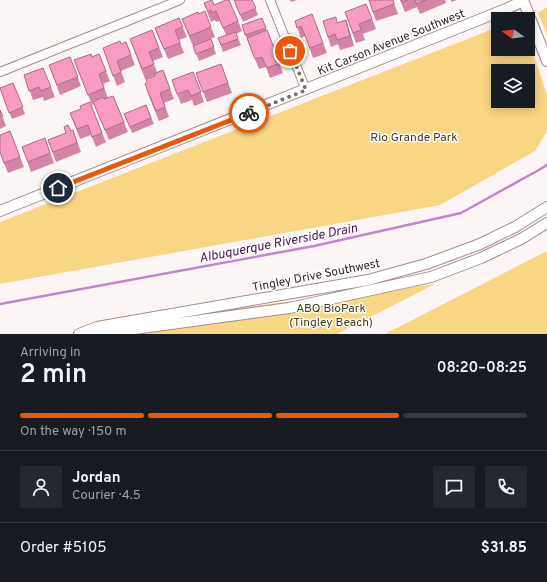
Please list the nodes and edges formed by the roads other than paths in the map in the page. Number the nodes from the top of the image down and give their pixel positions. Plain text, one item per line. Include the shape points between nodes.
1 (180, 0) edge
2 (270, 0) edge
3 (523, 0) edge
4 (547, 61) edge
5 (0, 72) edge
6 (306, 90) junction
7 (547, 207) edge
8 (0, 211) edge
9 (547, 223) edge
10 (80, 334) edge
11 (98, 334) edge

1 - 5 street
2 - 6 street
3 - 4 street
3 - 6 street, Kit Carson Avenue Southwest
6 - 8 street, Kit Carson Avenue Southwest
7 - 10 street, Tingley Drive Southwest via 515,227 480,244 426,264 368,280 97,327
9 - 11 street, Tingley Drive Southwest via 481,258 431,277 289,308

